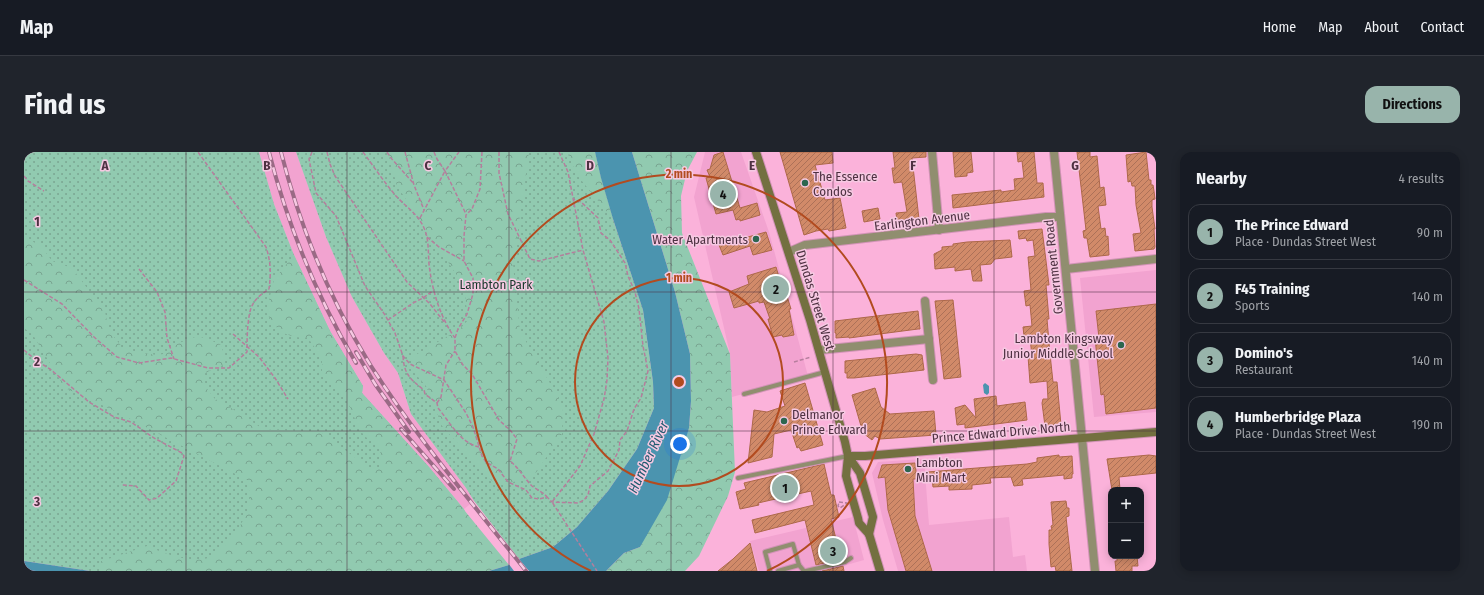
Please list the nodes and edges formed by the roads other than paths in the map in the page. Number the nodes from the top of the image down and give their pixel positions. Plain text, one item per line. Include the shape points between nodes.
1 (756, 152) edge
2 (932, 152) edge
3 (1054, 152) edge
4 (1060, 217) junction
5 (940, 230) junction
6 (789, 252) junction
7 (1156, 259) edge
8 (1066, 269) junction
9 (925, 301) dead end
10 (928, 339) junction
11 (820, 352) junction
12 (825, 372) junction
13 (933, 380) dead end
14 (744, 394) dead end
15 (1156, 432) edge
16 (1082, 437) junction
17 (848, 456) junction
18 (738, 478) dead end
19 (869, 534) junction
20 (851, 558) dead end
21 (799, 565) junction
22 (770, 571) edge
23 (778, 571) edge
24 (805, 571) edge
25 (880, 571) edge
26 (1095, 571) edge

1 - 6 main road, Dundas Street West
2 - 5 street
3 - 4 street, Government Road
4 - 5 street, Earlington Avenue
4 - 8 street, Government Road
5 - 6 street, Earlington Avenue via 805,246
6 - 11 main road, Dundas Street West
7 - 8 street
8 - 16 street, Government Road
9 - 10 street
10 - 11 street
10 - 13 street
11 - 12 main road, Dundas Street West
12 - 14 lane
12 - 17 main road, Dundas Street West
15 - 16 main road, Prince Edward Drive North
16 - 17 main road, Prince Edward Drive North
16 - 26 street, Government Road
17 - 18 lane
17 - 19 main road, Dundas Street West via 846,476 859,523
17 - 19 main road, Dundas Street West via 860,473 873,517
19 - 25 main road, Dundas Street West
20 - 24 lane via 845,562
21 - 22 lane via 793,544 765,552
21 - 23 lane
21 - 24 lane

